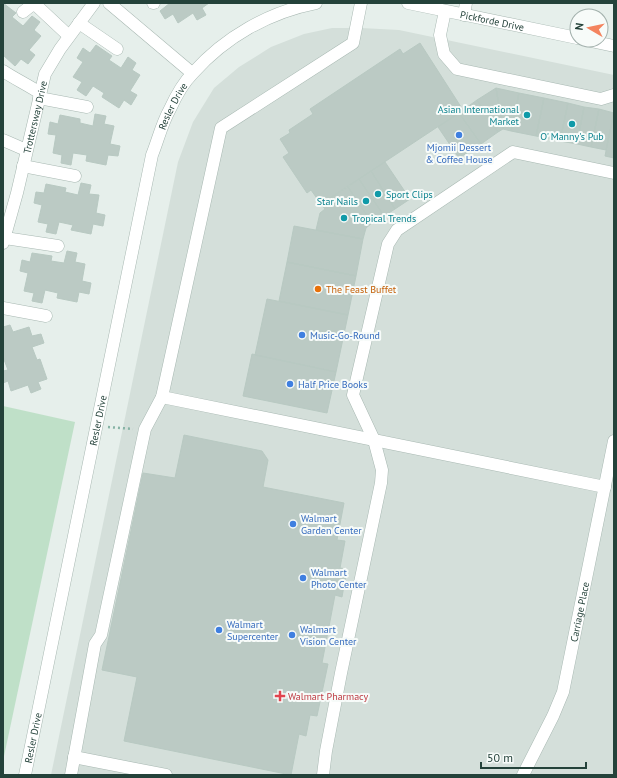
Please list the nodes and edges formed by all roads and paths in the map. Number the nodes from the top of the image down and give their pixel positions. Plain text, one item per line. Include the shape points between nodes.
1 (94, 3) edge
2 (109, 3) edge
3 (316, 3) edge
4 (361, 3) edge
5 (408, 3) edge
6 (465, 9) edge
7 (445, 11) junction
8 (23, 12) dead end
9 (79, 23) junction
10 (69, 36) junction
11 (569, 36) edge
12 (117, 49) dead end
13 (3, 70) edge
14 (192, 74) junction
15 (614, 95) edge
16 (40, 96) junction
17 (87, 107) dead end
18 (3, 140) edge
19 (26, 150) junction
20 (23, 166) junction
21 (614, 173) edge
22 (75, 176) dead end
23 (4, 234) edge
24 (58, 246) dead end
25 (3, 308) edge
26 (46, 316) dead end
27 (162, 397) junction
28 (108, 427) dead end
29 (145, 429) junction
30 (374, 440) junction
31 (614, 441) edge
32 (605, 487) junction
33 (74, 757) junction
34 (25, 775) edge
35 (71, 775) edge
36 (166, 775) edge
37 (323, 775) edge
38 (523, 775) edge

1 - 9 street, Trottersway Drive
2 - 14 street
3 - 14 street via 296,7 258,22 222,45
4 - 27 street via 353,43 221,128
5 - 7 street, Pickforde Drive
6 - 7 street, Pickforde Drive
6 - 11 street, Pickforde Drive
7 - 15 street via 440,35 444,54 457,69 601,99
8 - 10 street via 32,4 38,7
9 - 10 street, Trottersway Drive
9 - 12 street
10 - 16 street, Trottersway Drive via 45,74
13 - 16 street
14 - 34 street, Resler Drive via 169,110 152,154
16 - 17 street
16 - 19 street, Trottersway Drive
18 - 19 street
19 - 20 street, Trottersway Drive
20 - 22 street
20 - 23 street, Trottersway Drive
21 - 30 street via 513,152 397,230 388,244 353,395
23 - 24 street
25 - 26 street
27 - 29 street
27 - 30 street
28 - 29 path
29 - 33 street via 101,635 95,644
30 - 32 street
30 - 37 street via 382,470 381,482
31 - 32 street, Carriage Place
32 - 38 street, Carriage Place via 563,692
33 - 35 street
33 - 36 street

